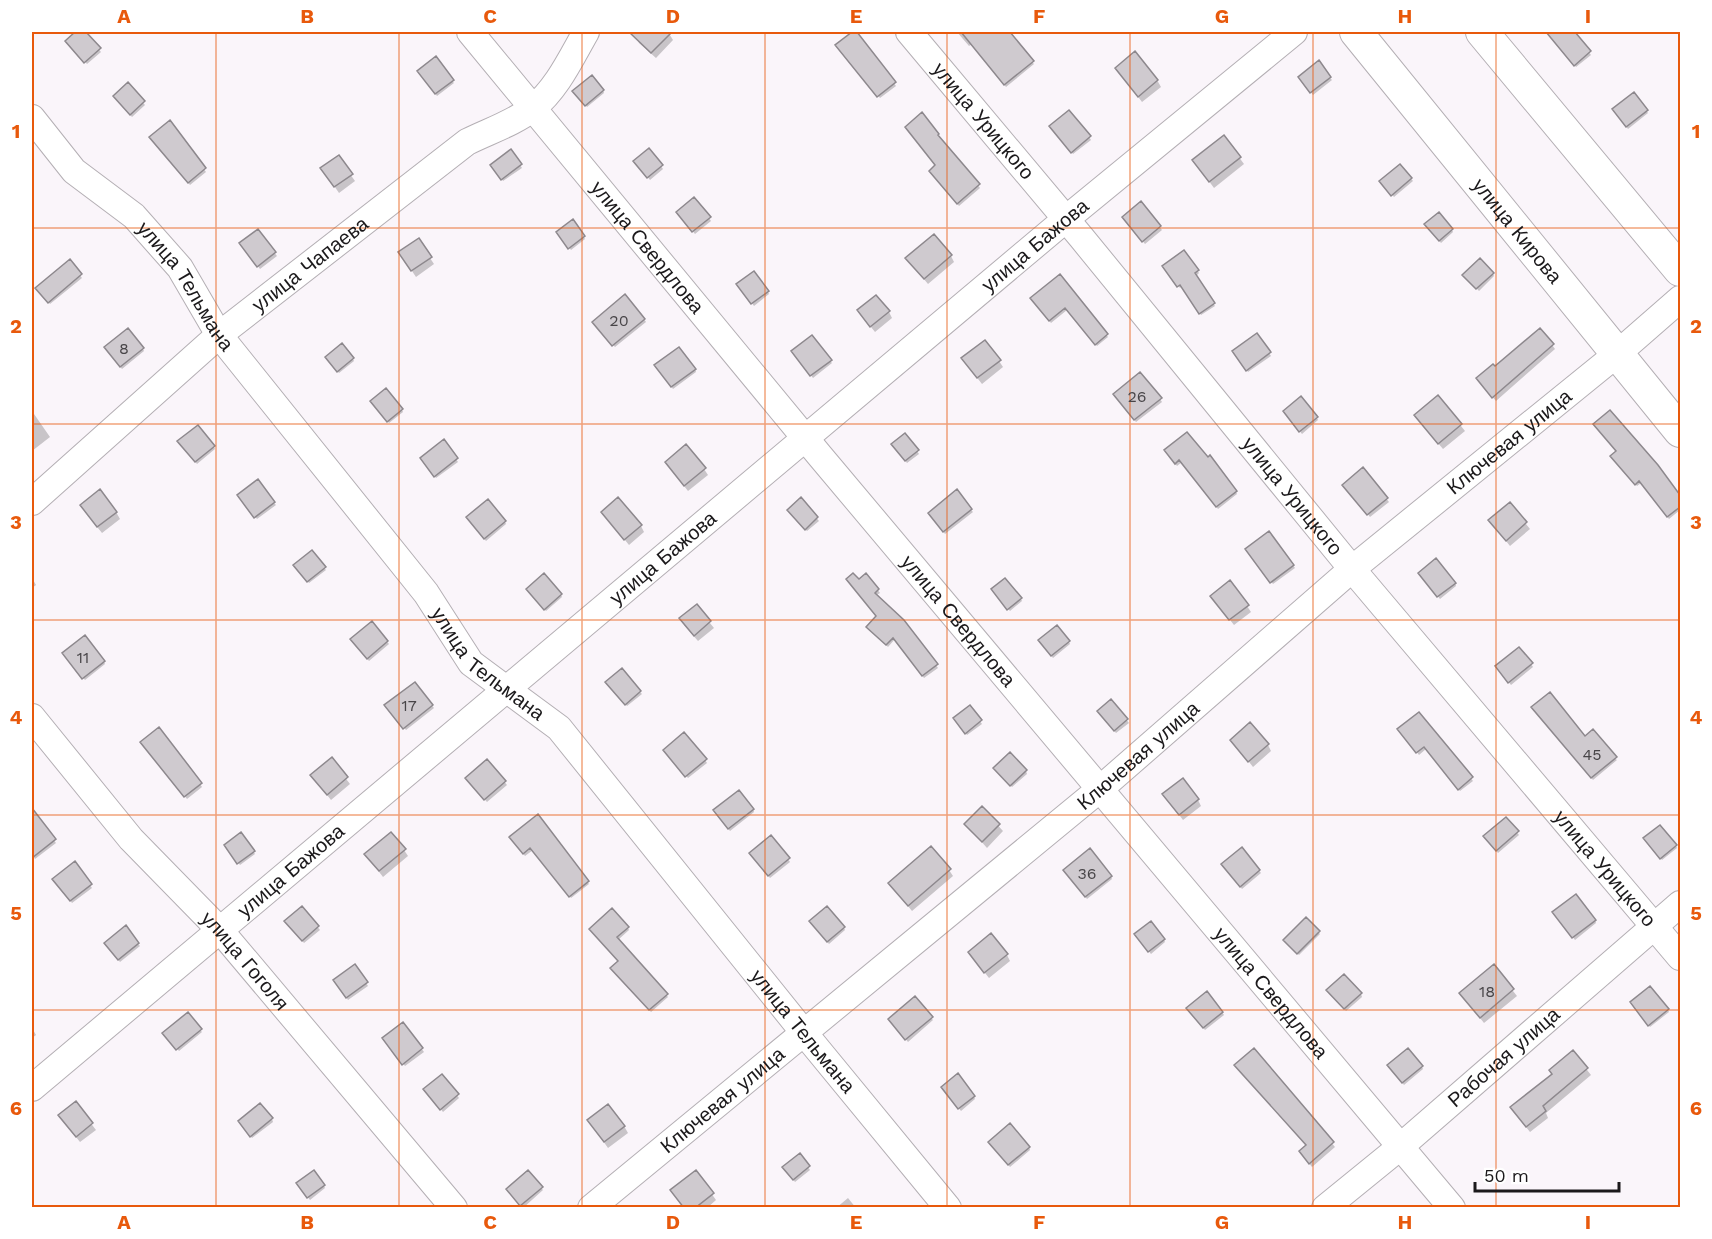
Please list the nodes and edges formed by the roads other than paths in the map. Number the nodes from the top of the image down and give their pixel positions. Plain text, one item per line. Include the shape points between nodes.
1 (470, 32) edge
2 (586, 32) edge
3 (909, 32) edge
4 (1294, 32) edge
5 (1356, 32) edge
6 (1482, 32) edge
7 (534, 107) junction
8 (32, 118) edge
9 (1066, 219) junction
10 (1680, 270) edge
11 (1680, 299) edge
12 (219, 335) junction
13 (1617, 354) junction
14 (1680, 431) edge
15 (806, 438) junction
16 (32, 502) edge
17 (1352, 569) junction
18 (507, 690) junction
19 (32, 717) edge
20 (1100, 789) junction
21 (1680, 904) edge
22 (1655, 926) junction
23 (219, 928) junction
24 (1680, 957) edge
25 (805, 1034) junction
26 (32, 1088) edge
27 (1400, 1147) junction
28 (454, 1208) edge
29 (591, 1208) edge
30 (948, 1208) edge
31 (1325, 1208) edge
32 (1452, 1208) edge

1 - 7 street, улица Свердлова
2 - 7 street, улица Чапаева via 555,85
3 - 9 street, улица Урицкого
4 - 9 street, улица Бажова
5 - 13 main road, улица Кирова
6 - 10 main road
7 - 12 street, улица Чапаева via 467,142
7 - 15 street, улица Свердлова
8 - 12 street, улица Тельмана via 74,171 134,216 180,268
9 - 15 street, улица Бажова
9 - 17 street, улица Урицкого
11 - 13 street, Ключевая улица
12 - 16 street, улица Чапаева
12 - 18 street, улица Тельмана via 426,593 471,663
13 - 14 main road, улица Кирова
13 - 17 street, Ключевая улица
15 - 18 street, улица Бажова
15 - 20 street, улица Свердлова
17 - 20 street, Ключевая улица
17 - 22 street, улица Урицкого
18 - 23 street, улица Бажова
18 - 25 street, улица Тельмана via 559,728
19 - 23 street, улица Гоголя via 131,839
20 - 25 street, Ключевая улица
20 - 27 street, улица Свердлова
21 - 22 street, Рабочая улица
22 - 24 street, улица Урицкого
22 - 27 street, Рабочая улица
23 - 26 street, улица Бажова
23 - 28 street, улица Гоголя
25 - 29 street, Ключевая улица
25 - 30 street, улица Тельмана
27 - 31 street, Рабочая улица
27 - 32 street, улица Свердлова

